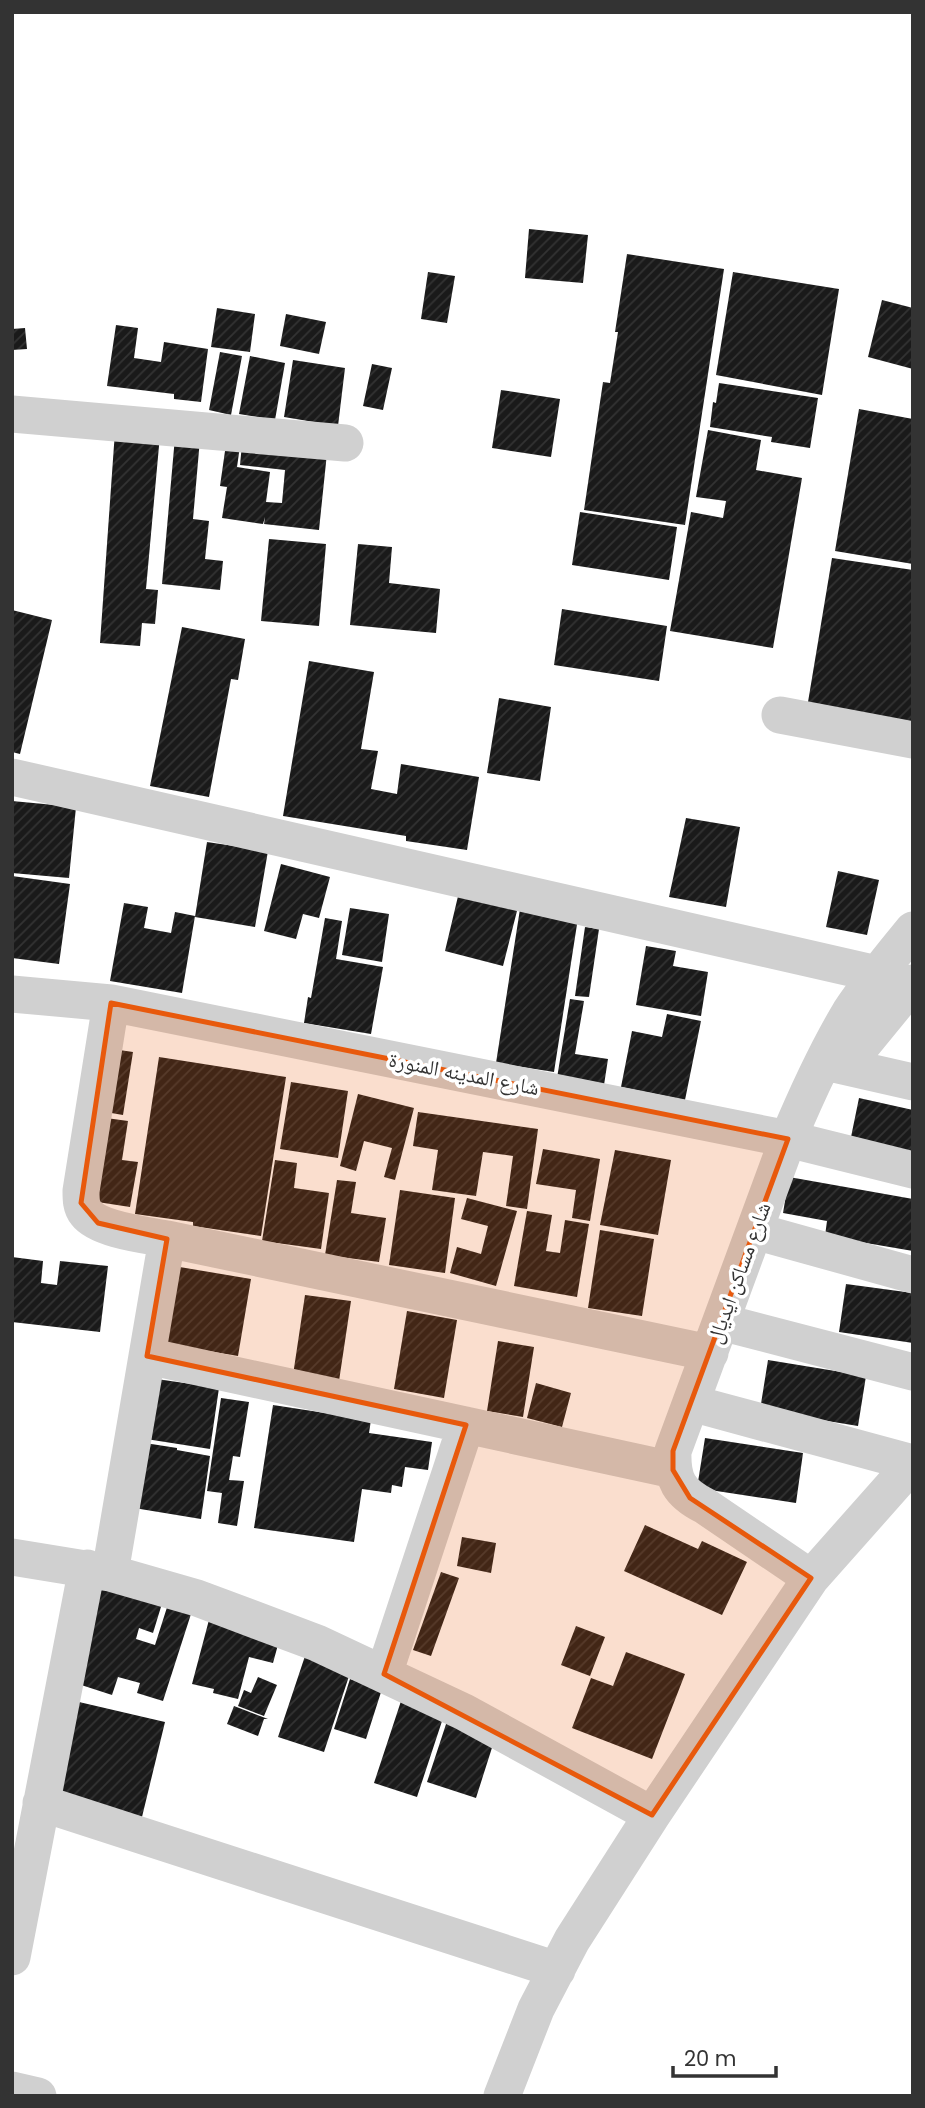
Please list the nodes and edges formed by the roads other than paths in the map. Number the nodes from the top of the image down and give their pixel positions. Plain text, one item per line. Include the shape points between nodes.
1 (12, 414) edge
2 (345, 443) dead end
3 (780, 715) dead end
4 (913, 740) edge
5 (12, 777) edge
6 (913, 930) edge
7 (877, 974) junction
8 (912, 984) edge
9 (12, 994) edge
10 (111, 1003) junction
11 (835, 1064) junction
12 (913, 1082) edge
13 (788, 1139) junction
14 (913, 1170) edge
15 (755, 1231) junction
16 (167, 1239) junction
17 (913, 1275) edge
18 (716, 1338) junction
19 (147, 1356) junction
20 (913, 1372) edge
21 (691, 1404) junction
22 (466, 1425) junction
23 (673, 1470) junction
24 (12, 1558) edge
25 (98, 1570) junction
26 (811, 1578) junction
27 (384, 1674) junction
28 (41, 1803) junction
29 (652, 1815) junction
30 (12, 1957) edge
31 (557, 1970) junction
32 (12, 2090) edge
33 (38, 2096) edge
34 (502, 2096) edge

1 - 2 street
3 - 4 street
5 - 7 street
6 - 7 street, شارع مساكن ايديال
7 - 11 street, شارع مساكن ايديال via 850,1013
8 - 11 street
9 - 10 street, شارع المدينه المنورة
10 - 13 street, شارع المدينه المنورة
10 - 16 street via 81,1203 99,1223
11 - 12 street
11 - 13 street, شارع مساكن ايديال
13 - 14 street, شارع المدينه المنورة
13 - 15 street, شارع مساكن ايديال
15 - 17 street
15 - 18 street, شارع مساكن ايديال
16 - 18 street
16 - 19 street
18 - 20 street
18 - 21 street, شارع مساكن ايديال
19 - 22 street
19 - 25 street
21 - 23 street, شارع مساكن ايديال via 673,1451
21 - 26 street via 913,1463
22 - 23 street
22 - 27 street
23 - 26 street via 690,1498
24 - 25 street
25 - 27 street via 209,1603 317,1643
25 - 28 street
26 - 29 street
27 - 29 street via 464,1712
28 - 30 street
28 - 31 street
29 - 31 street
31 - 34 street via 536,2009
32 - 33 street

